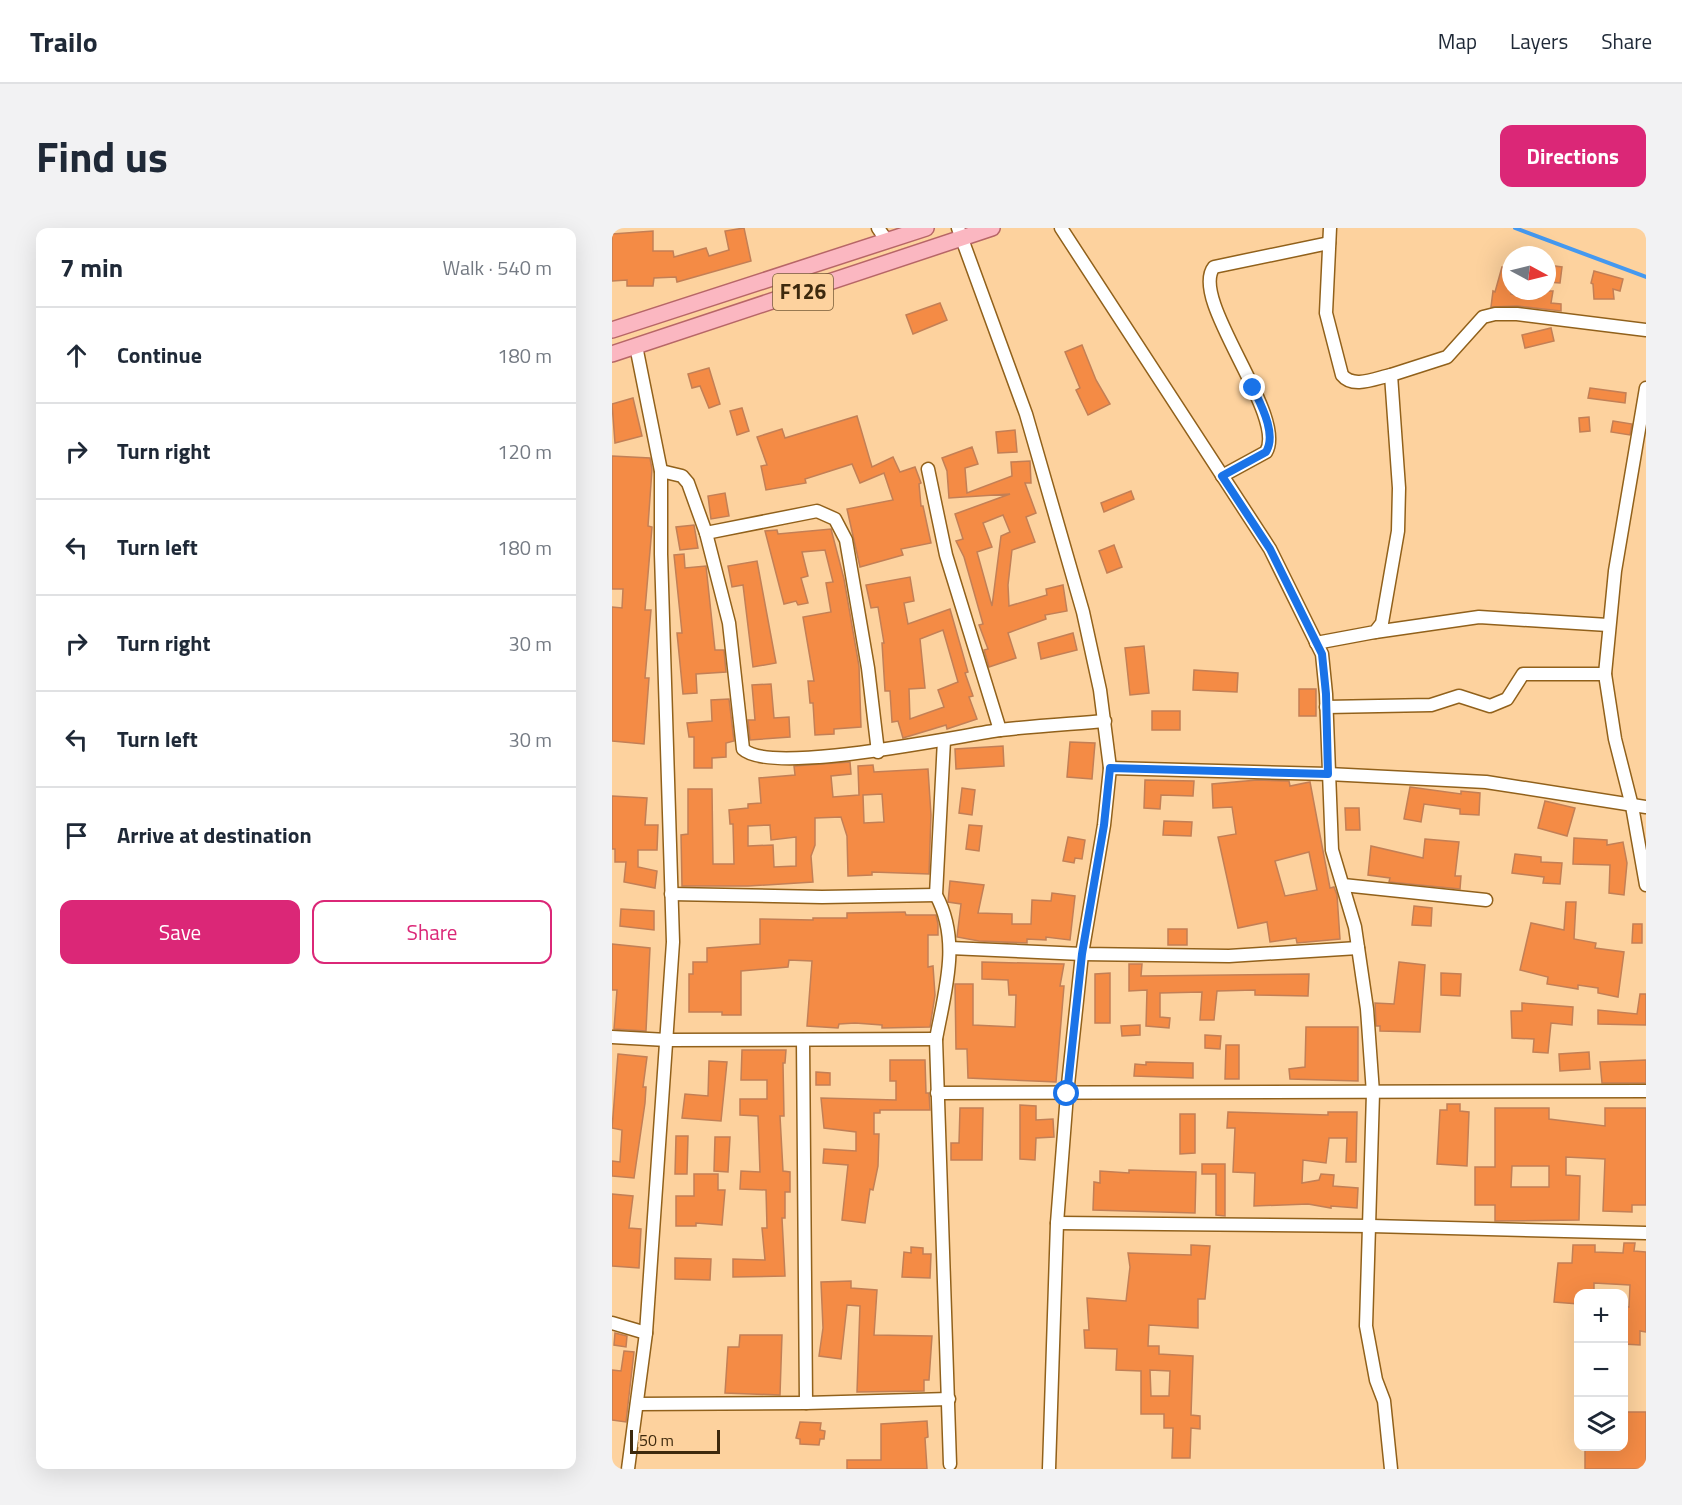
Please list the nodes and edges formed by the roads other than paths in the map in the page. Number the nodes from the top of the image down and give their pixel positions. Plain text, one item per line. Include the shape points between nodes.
1 (926, 228) edge
2 (993, 228) edge
3 (1061, 228) edge
4 (1330, 228) edge
5 (883, 234) edge
6 (960, 234) edge
7 (1329, 243) junction
8 (612, 330) edge
9 (1646, 330) edge
10 (636, 346) junction
11 (612, 354) edge
12 (1391, 375) junction
13 (1646, 388) edge
14 (928, 469) dead end
15 (662, 471) junction
16 (1222, 476) junction
17 (706, 533) junction
18 (1608, 625) junction
19 (1375, 632) junction
20 (1316, 643) junction
21 (1605, 674) junction
22 (1326, 707) junction
23 (1105, 721) junction
24 (1000, 730) junction
25 (944, 740) junction
26 (878, 752) junction
27 (1110, 768) junction
28 (1328, 774) junction
29 (1632, 806) junction
30 (1646, 807) edge
31 (1342, 885) junction
32 (1646, 885) edge
33 (671, 894) junction
34 (936, 895) junction
35 (1486, 900) dead end
36 (950, 948) junction
37 (1358, 948) junction
38 (1082, 954) junction
39 (612, 1037) edge
40 (936, 1039) junction
41 (666, 1040) junction
42 (802, 1040) junction
43 (1646, 1091) edge
44 (937, 1093) junction
45 (1373, 1093) junction
46 (1067, 1094) junction
47 (1057, 1223) junction
48 (1371, 1226) junction
49 (1646, 1233) edge
50 (612, 1323) edge
51 (646, 1333) junction
52 (950, 1399) junction
53 (806, 1403) junction
54 (637, 1404) junction
55 (950, 1464) dead end
56 (628, 1469) edge
57 (1049, 1469) edge
58 (1391, 1469) edge

1 - 5 main road, F126
2 - 6 main road, F126
3 - 16 street
4 - 7 street
5 - 8 main road, F126
6 - 10 main road, F126
6 - 23 street via 1026,414 1083,612
7 - 12 street via 1326,313 1342,375 1354,383
7 - 16 street via 1211,270 1218,318 1257,397 1270,440 1266,452
9 - 12 street via 1517,314 1489,315 1447,357
10 - 11 main road, F126
10 - 15 street
12 - 19 street via 1398,531 1382,623
13 - 18 street
14 - 24 street via 946,555
15 - 17 street via 682,476 688,483
15 - 33 street
16 - 20 street via 1270,549
17 - 26 street via 729,622 743,749 758,758
17 - 26 street via 818,511 835,519 846,540
18 - 19 street via 1479,617
18 - 21 street
19 - 20 street
20 - 22 street via 1322,654
21 - 22 street via 1523,674 1507,699 1490,706 1459,696 1431,705
21 - 29 street via 1615,739
22 - 28 street
23 - 24 street
23 - 27 street
24 - 25 street
25 - 26 street
25 - 34 street
27 - 28 street
27 - 38 street
28 - 29 street via 1486,782
28 - 31 street via 1332,850
29 - 30 street
29 - 32 street
31 - 35 street
31 - 37 street
33 - 34 street
33 - 41 street via 673,942
34 - 36 street via 945,913
36 - 38 street
36 - 40 street
37 - 38 street via 1229,956
37 - 45 street
38 - 46 street
39 - 41 street
40 - 42 street
40 - 44 street
41 - 42 street
41 - 51 street
42 - 53 street
43 - 45 street
44 - 46 street
44 - 52 street
45 - 46 street
45 - 48 street
46 - 47 street
47 - 48 street
47 - 57 street
48 - 49 street
48 - 58 street via 1366,1326 1384,1401
50 - 51 street
51 - 54 street
52 - 53 street
52 - 55 street
53 - 54 street
54 - 56 street

